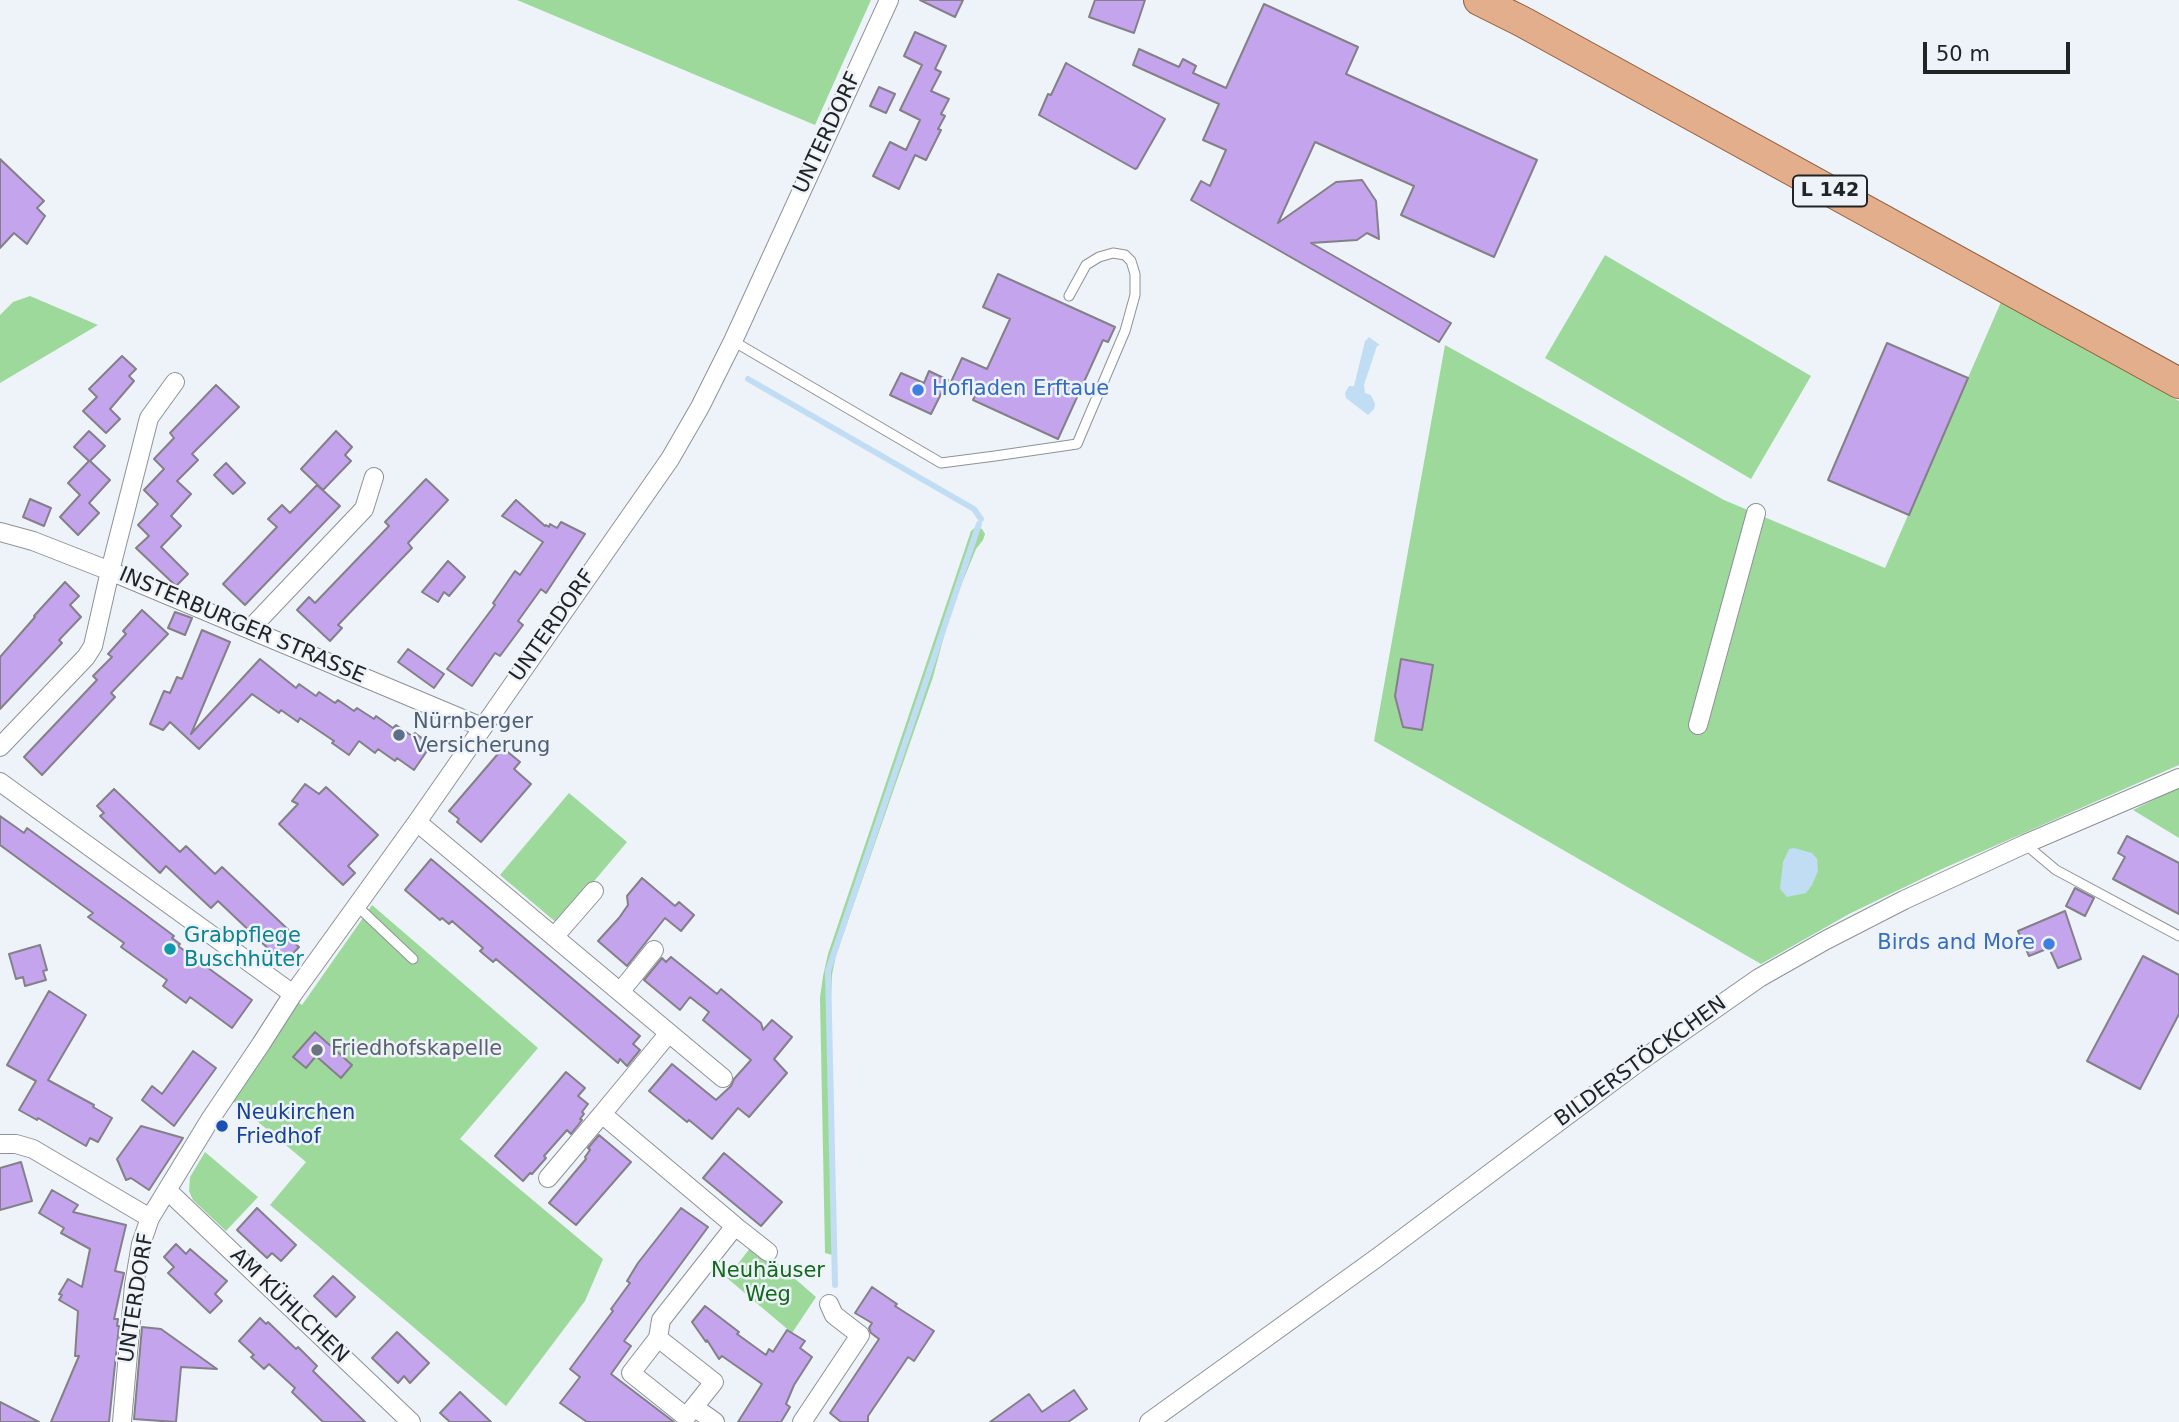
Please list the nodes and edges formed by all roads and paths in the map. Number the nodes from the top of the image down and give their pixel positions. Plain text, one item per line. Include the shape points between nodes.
1 (889, 0) edge
2 (1479, 0) edge
3 (1069, 296) dead end
4 (733, 341) junction
5 (175, 382) dead end
6 (2179, 383) edge
7 (374, 477) dead end
8 (1756, 513) dead end
9 (0, 532) edge
10 (110, 570) junction
11 (250, 629) junction
12 (1698, 725) dead end
13 (482, 727) junction
14 (0, 747) edge
15 (2179, 778) edge
16 (0, 782) edge
17 (417, 822) junction
18 (2025, 844) junction
19 (594, 891) dead end
20 (357, 906) junction
21 (2179, 936) edge
22 (554, 937) junction
23 (654, 950) dead end
24 (414, 959) dead end
25 (620, 992) junction
26 (293, 994) junction
27 (669, 1033) junction
28 (723, 1078) dead end
29 (602, 1114) junction
30 (0, 1144) edge
31 (548, 1178) dead end
32 (167, 1190) junction
33 (150, 1218) junction
34 (735, 1226) junction
35 (768, 1252) dead end
36 (830, 1304) dead end
37 (658, 1338) junction
38 (694, 1407) junction
39 (122, 1422) edge
40 (411, 1422) edge
41 (715, 1422) edge
42 (802, 1422) edge
43 (1149, 1422) edge

1 - 4 street, UNTERDORF
2 - 6 main road, L 142
3 - 4 lane via 1086,265 1093,261 1112,253 1132,261 1135,295 1125,331 1077,444 995,456 941,463
4 - 13 street, UNTERDORF via 670,459
5 - 10 street via 149,418
7 - 11 street via 364,509
8 - 12 street
9 - 10 street, INSTERBURGER STRASSE
10 - 11 street, INSTERBURGER STRASSE
10 - 14 street via 93,646
11 - 13 street, INSTERBURGER STRASSE
13 - 17 street, UNTERDORF
15 - 18 street, BILDERSTÖCKCHEN
16 - 26 street
17 - 20 street, UNTERDORF
17 - 22 street
18 - 21 lane via 2056,870
18 - 43 street, BILDERSTÖCKCHEN via 1865,919 1738,991
19 - 22 street
20 - 24 lane
20 - 26 street, UNTERDORF
22 - 25 street
23 - 25 street
25 - 27 street
26 - 32 street, UNTERDORF
27 - 28 street
27 - 29 street
29 - 31 street
29 - 34 street
30 - 33 street via 33,1149
32 - 33 street, UNTERDORF
32 - 40 street, AM KÜHLCHEN
33 - 39 street, UNTERDORF via 134,1285
34 - 35 street
34 - 37 street via 661,1320
36 - 42 street via 834,1315 860,1335
37 - 38 street via 713,1382
37 - 38 street via 631,1373 686,1417
38 - 41 street

